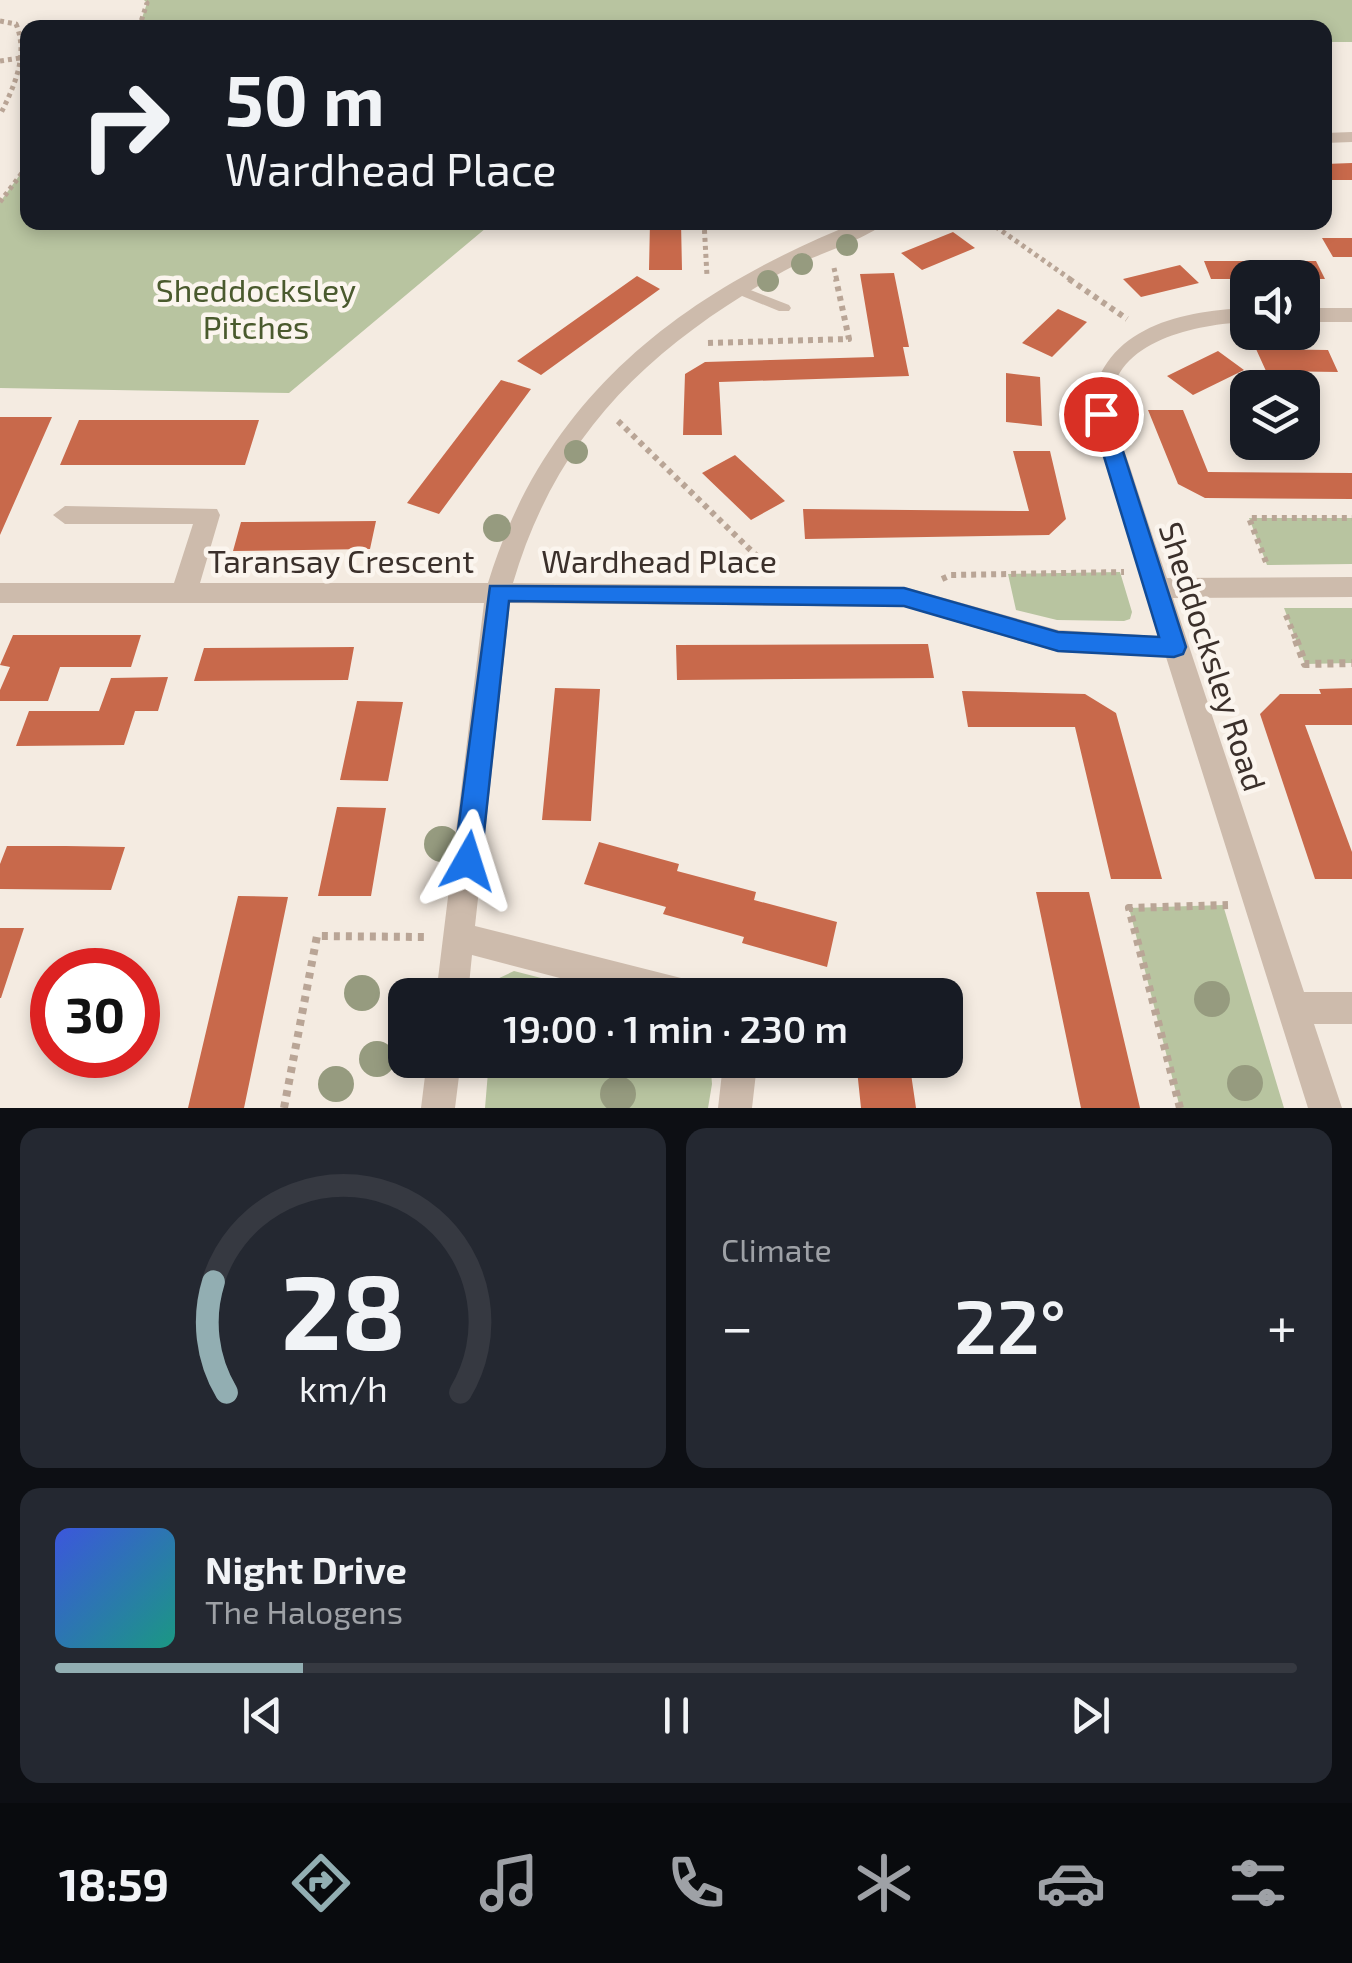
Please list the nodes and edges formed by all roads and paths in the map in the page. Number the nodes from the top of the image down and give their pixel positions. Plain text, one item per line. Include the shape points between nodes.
1 (0, 21) edge
2 (20, 58) junction
3 (0, 61) edge
4 (0, 115) edge
5 (20, 175) edge
6 (0, 202) edge
7 (704, 230) edge
8 (860, 230) edge
9 (1000, 230) edge
10 (735, 288) junction
11 (784, 308) dead end
12 (1320, 315) edge
13 (1352, 315) edge
14 (1230, 317) edge
15 (1150, 335) junction
16 (599, 403) junction
17 (65, 515) dead end
18 (1153, 580) junction
19 (1352, 587) edge
20 (184, 592) junction
21 (498, 592) junction
22 (0, 593) edge
23 (794, 593) junction
24 (904, 597) junction
25 (1174, 647) junction
26 (1259, 904) junction
27 (459, 938) junction
28 (454, 978) edge
29 (617, 978) edge
30 (1293, 1008) junction
31 (1352, 1008) edge
32 (442, 1078) edge
33 (738, 1078) edge
34 (284, 1108) edge
35 (438, 1108) edge
36 (735, 1108) edge
37 (1180, 1108) edge
38 (1325, 1108) edge

1 - 2 path via 20,28
2 - 3 path
2 - 4 path
5 - 6 path
7 - 10 path via 707,277
8 - 10 street
9 - 15 path
10 - 11 lane
10 - 16 street via 656,344
12 - 13 street
14 - 15 street, Sheddocksley Road via 1192,320
15 - 18 street, Sheddocksley Road via 1105,382 1101,414
16 - 21 street via 543,476
16 - 23 path
17 - 20 street, Taransay Crescent via 208,515
18 - 19 street
18 - 24 path via 951,575
18 - 25 street, Sheddocksley Road
20 - 21 street, Taransay Crescent
20 - 22 street, Taransay Crescent
21 - 23 street, Wardhead Place
21 - 27 street
23 - 24 street, Wardhead Place
24 - 25 street, Wardhead Place via 1058,641
25 - 26 street, Sheddocksley Road
26 - 30 street, Sheddocksley Road
26 - 37 path via 1129,908
27 - 28 street
27 - 29 street
27 - 34 path via 316,936
30 - 31 street
30 - 38 street, Sheddocksley Road
32 - 35 street
33 - 36 street

